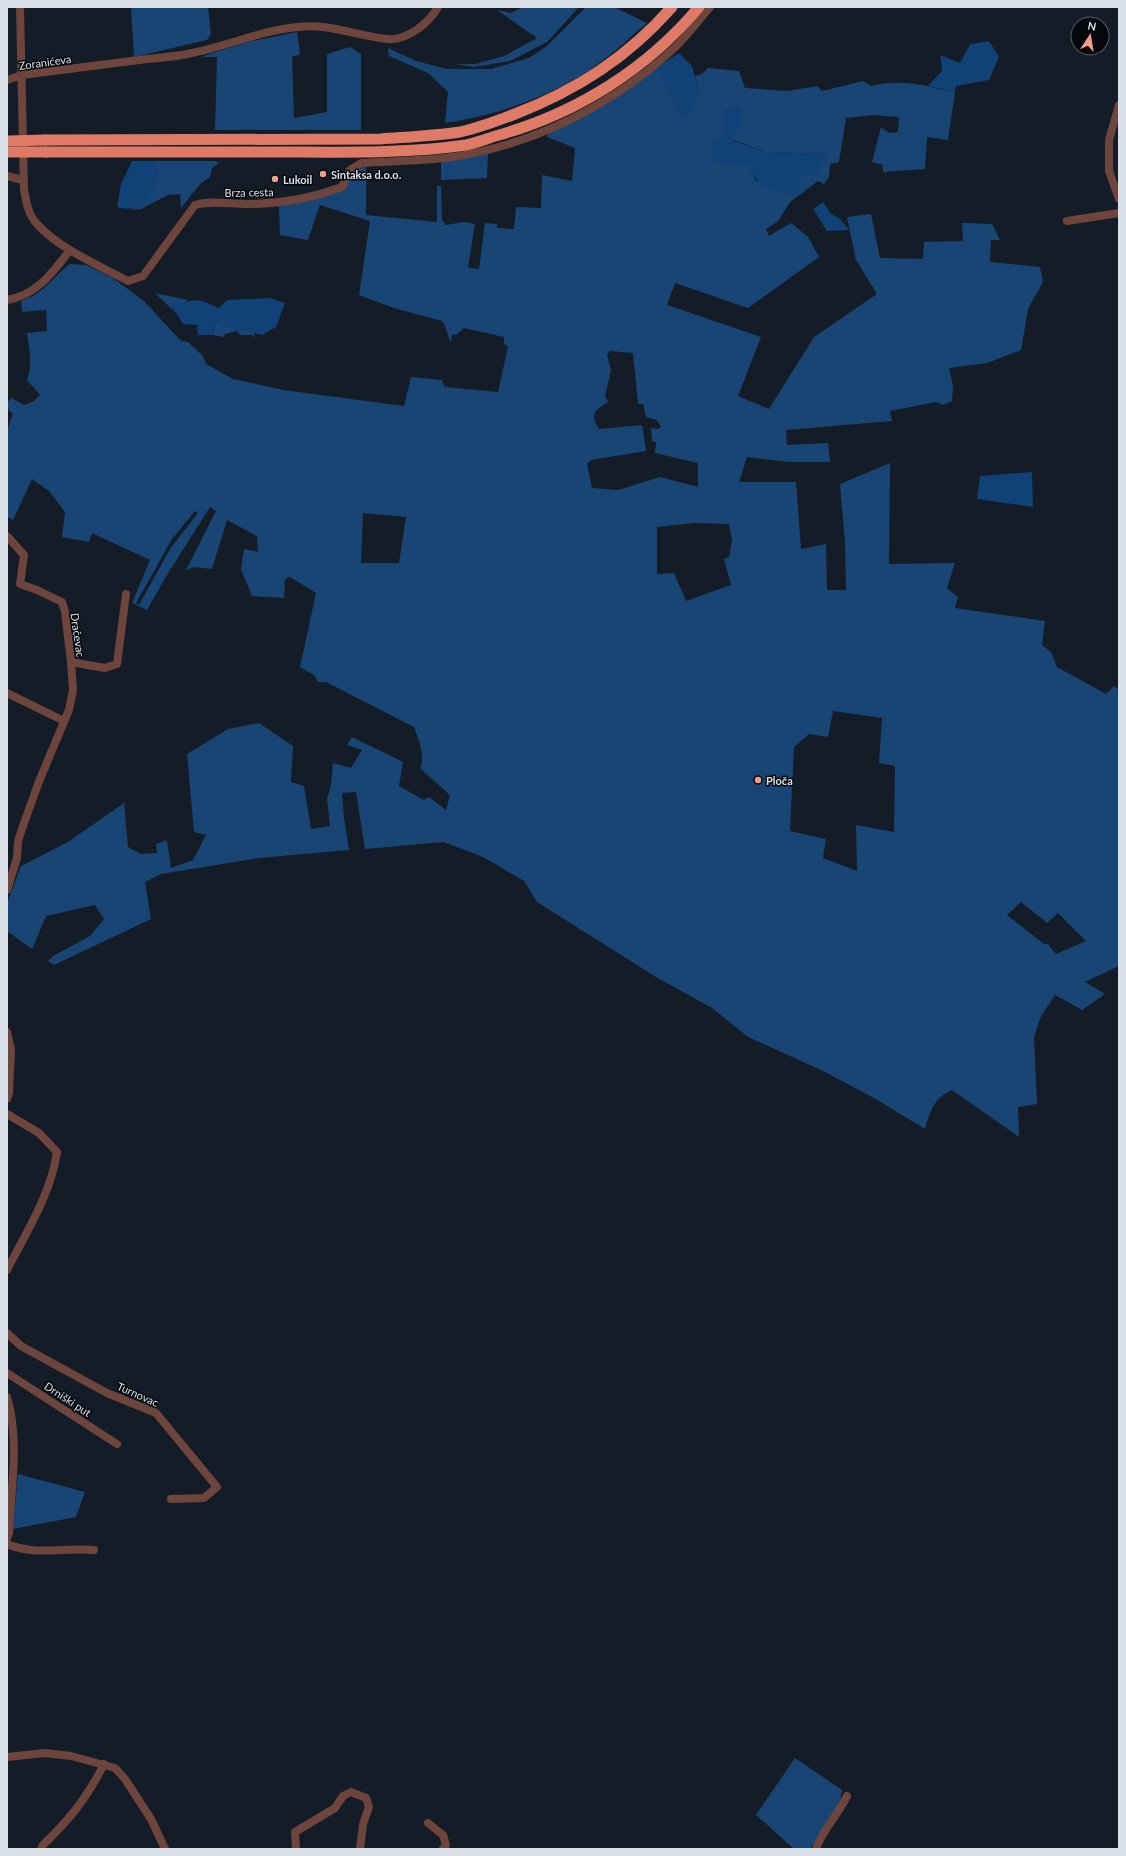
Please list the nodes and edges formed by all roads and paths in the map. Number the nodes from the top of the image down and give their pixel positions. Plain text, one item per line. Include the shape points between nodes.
1 (20, 7) edge
2 (438, 7) edge
3 (672, 7) edge
4 (699, 7) edge
5 (710, 7) edge
6 (22, 75) junction
7 (7, 80) edge
8 (1119, 105) edge
9 (7, 144) edge
10 (348, 151) junction
11 (196, 152) junction
12 (226, 161) dead end
13 (305, 161) dead end
14 (7, 176) edge
15 (23, 180) junction
16 (1119, 199) edge
17 (1119, 213) edge
18 (1067, 221) dead end
19 (70, 250) junction
20 (7, 300) edge
21 (7, 536) edge
22 (126, 594) dead end
23 (71, 662) junction
24 (7, 693) edge
25 (64, 721) junction
26 (7, 890) edge
27 (7, 1032) edge
28 (7, 1099) edge
29 (7, 1114) edge
30 (7, 1270) edge
31 (7, 1333) edge
32 (7, 1373) edge
33 (7, 1397) edge
34 (117, 1444) dead end
35 (9, 1486) edge
36 (172, 1499) dead end
37 (7, 1539) edge
38 (7, 1544) edge
39 (94, 1550) dead end
40 (7, 1758) edge
41 (104, 1764) junction
42 (847, 1796) dead end
43 (428, 1823) dead end
44 (41, 1849) edge
45 (165, 1849) edge
46 (296, 1849) edge
47 (360, 1849) edge
48 (443, 1849) edge
49 (816, 1849) edge

1 - 6 street
2 - 6 street, Zoranićeva via 417,30 398,39 376,38 332,28 299,26 193,53
3 - 9 highway, bridge via 652,30 607,67 589,78 536,106 461,132 365,139 46,140
4 - 10 highway via 682,27 645,59 578,105 548,119 467,144 436,148
5 - 19 street, Brza cesta via 673,49 634,82 551,129 501,147 451,157 361,163 350,170 342,187 327,192 275,203 195,205 142,276 128,281
6 - 7 street, Zoranićeva
6 - 15 street
8 - 16 street via 1109,140 1109,171
9 - 11 highway, bridge via 46,152
10 - 11 highway
10 - 13 highway via 337,158 309,158
11 - 12 highway via 204,157 219,157
14 - 15 street
15 - 19 street via 28,208 36,224
17 - 18 street
19 - 20 street via 49,278 31,292
21 - 23 street, Dračevac via 24,555 20,584 62,602
22 - 23 street via 118,664 105,668
23 - 25 street, Dračevac via 73,690
24 - 25 street
25 - 26 street, Dračevac via 22,829 17,858
27 - 28 street via 11,1049
29 - 30 street via 39,1133 57,1152 52,1176 36,1214
31 - 36 street, Turnovac via 20,1346 100,1389 156,1413 217,1487 204,1498
32 - 34 street, Drniški put
33 - 35 street via 15,1454
35 - 37 street
38 - 39 street via 27,1550
40 - 41 street via 45,1753
41 - 44 street via 80,1807
41 - 45 street via 115,1768 125,1779 151,1819
42 - 49 street via 840,1812 821,1836
43 - 48 street via 443,1836 446,1845
46 - 47 street via 295,1832 335,1808 343,1796 351,1792 366,1798 369,1807 363,1824

